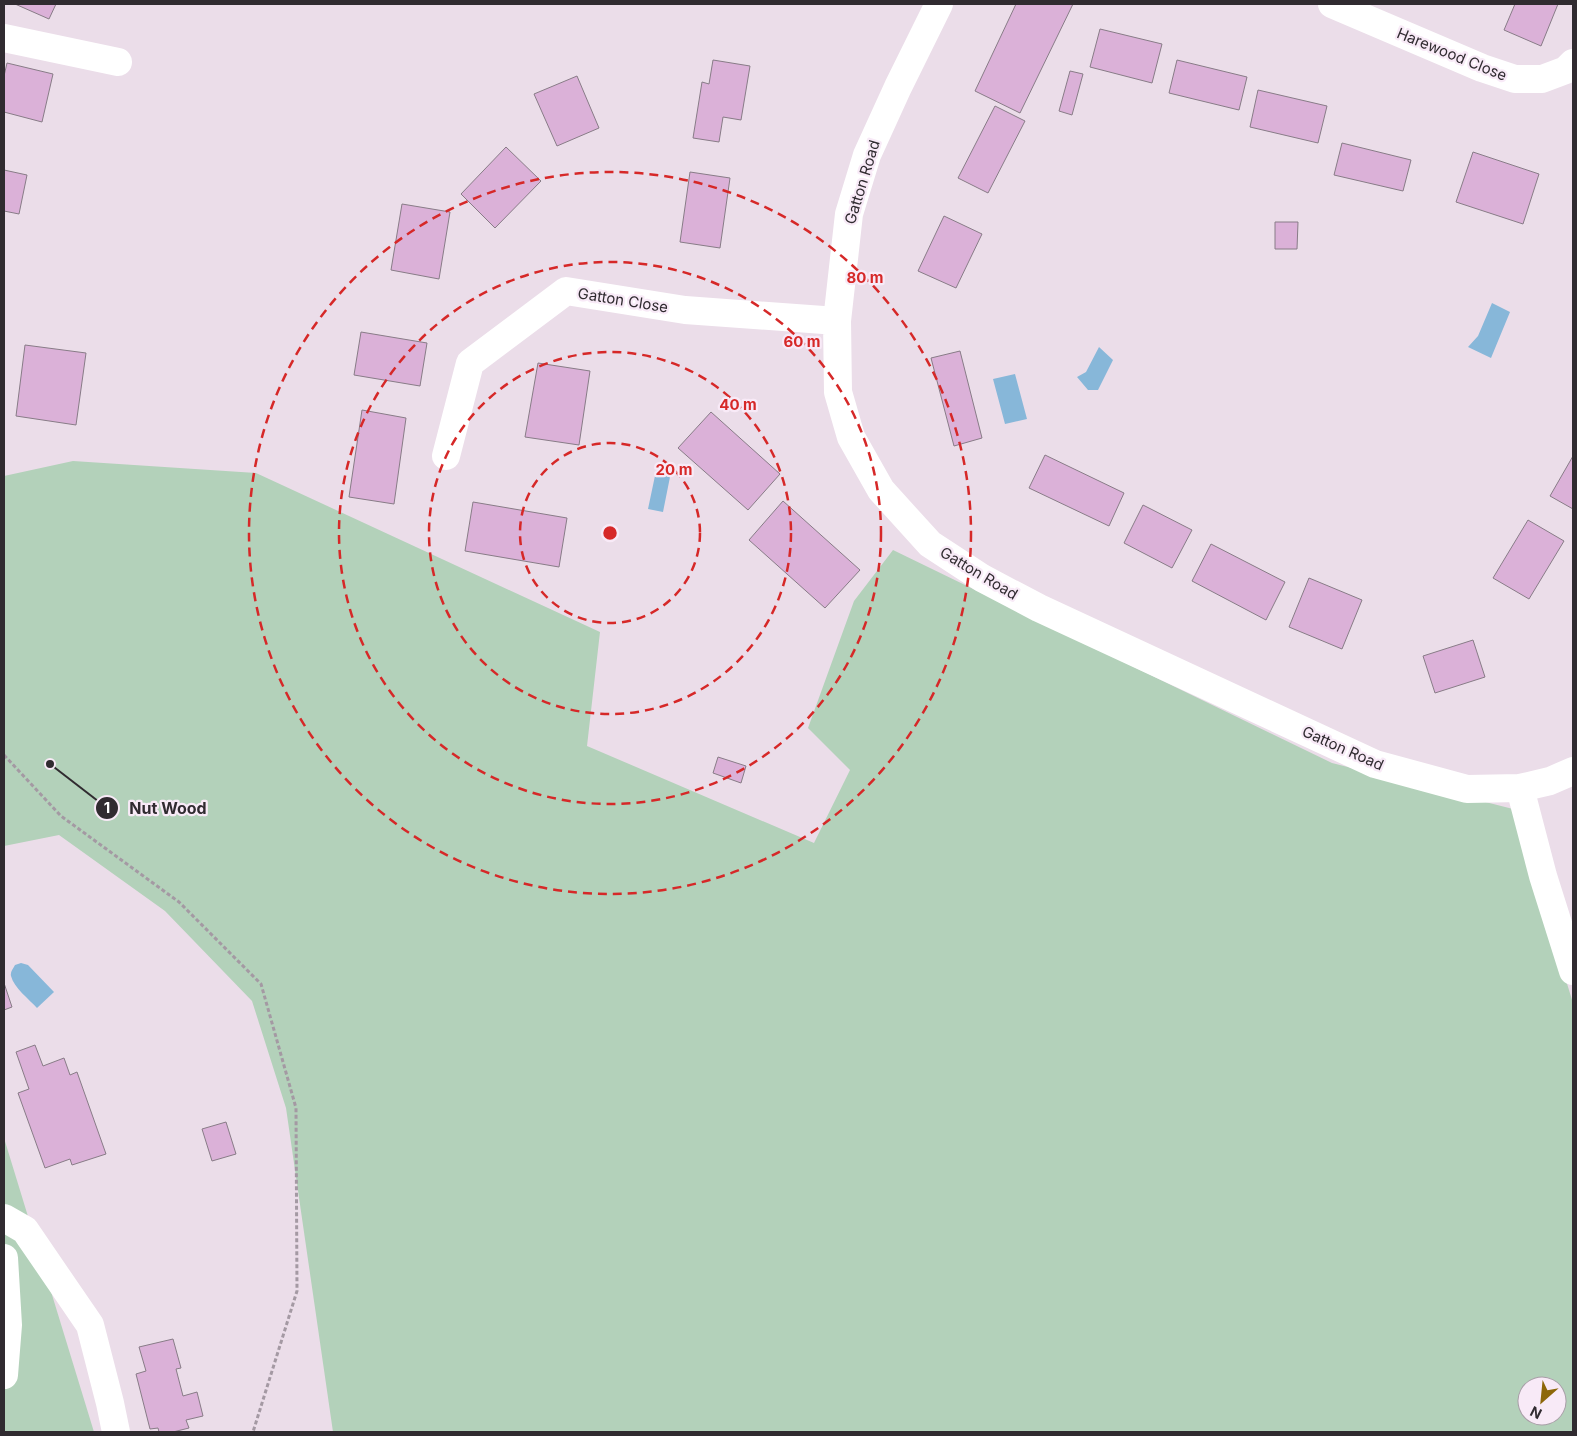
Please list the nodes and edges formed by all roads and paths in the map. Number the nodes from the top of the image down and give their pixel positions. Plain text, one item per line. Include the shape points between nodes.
1 (939, 4) edge
2 (1332, 4) edge
3 (4, 38) edge
4 (118, 62) dead end
5 (1573, 63) edge
6 (836, 321) junction
7 (446, 456) dead end
8 (4, 755) edge
9 (1573, 771) edge
10 (1520, 788) junction
11 (1573, 971) edge
12 (4, 1218) edge
13 (4, 1258) edge
14 (4, 1375) edge
15 (116, 1432) edge
16 (253, 1432) edge

1 - 6 street, Gatton Road via 867,155 850,214
2 - 5 street, Harewood Close via 1515,79 1542,79 1566,70
3 - 4 street
6 - 7 street, Gatton Close via 685,310 566,291 470,363
6 - 10 street, Gatton Road via 838,392 851,436 881,490 930,544 982,578 1039,608 1374,764 1468,789
8 - 16 path via 61,816 179,902 261,984 296,1108 297,1291
9 - 10 street, Gatton Road
10 - 11 street
12 - 15 street via 25,1230 90,1325
13 - 14 street via 8,1326

